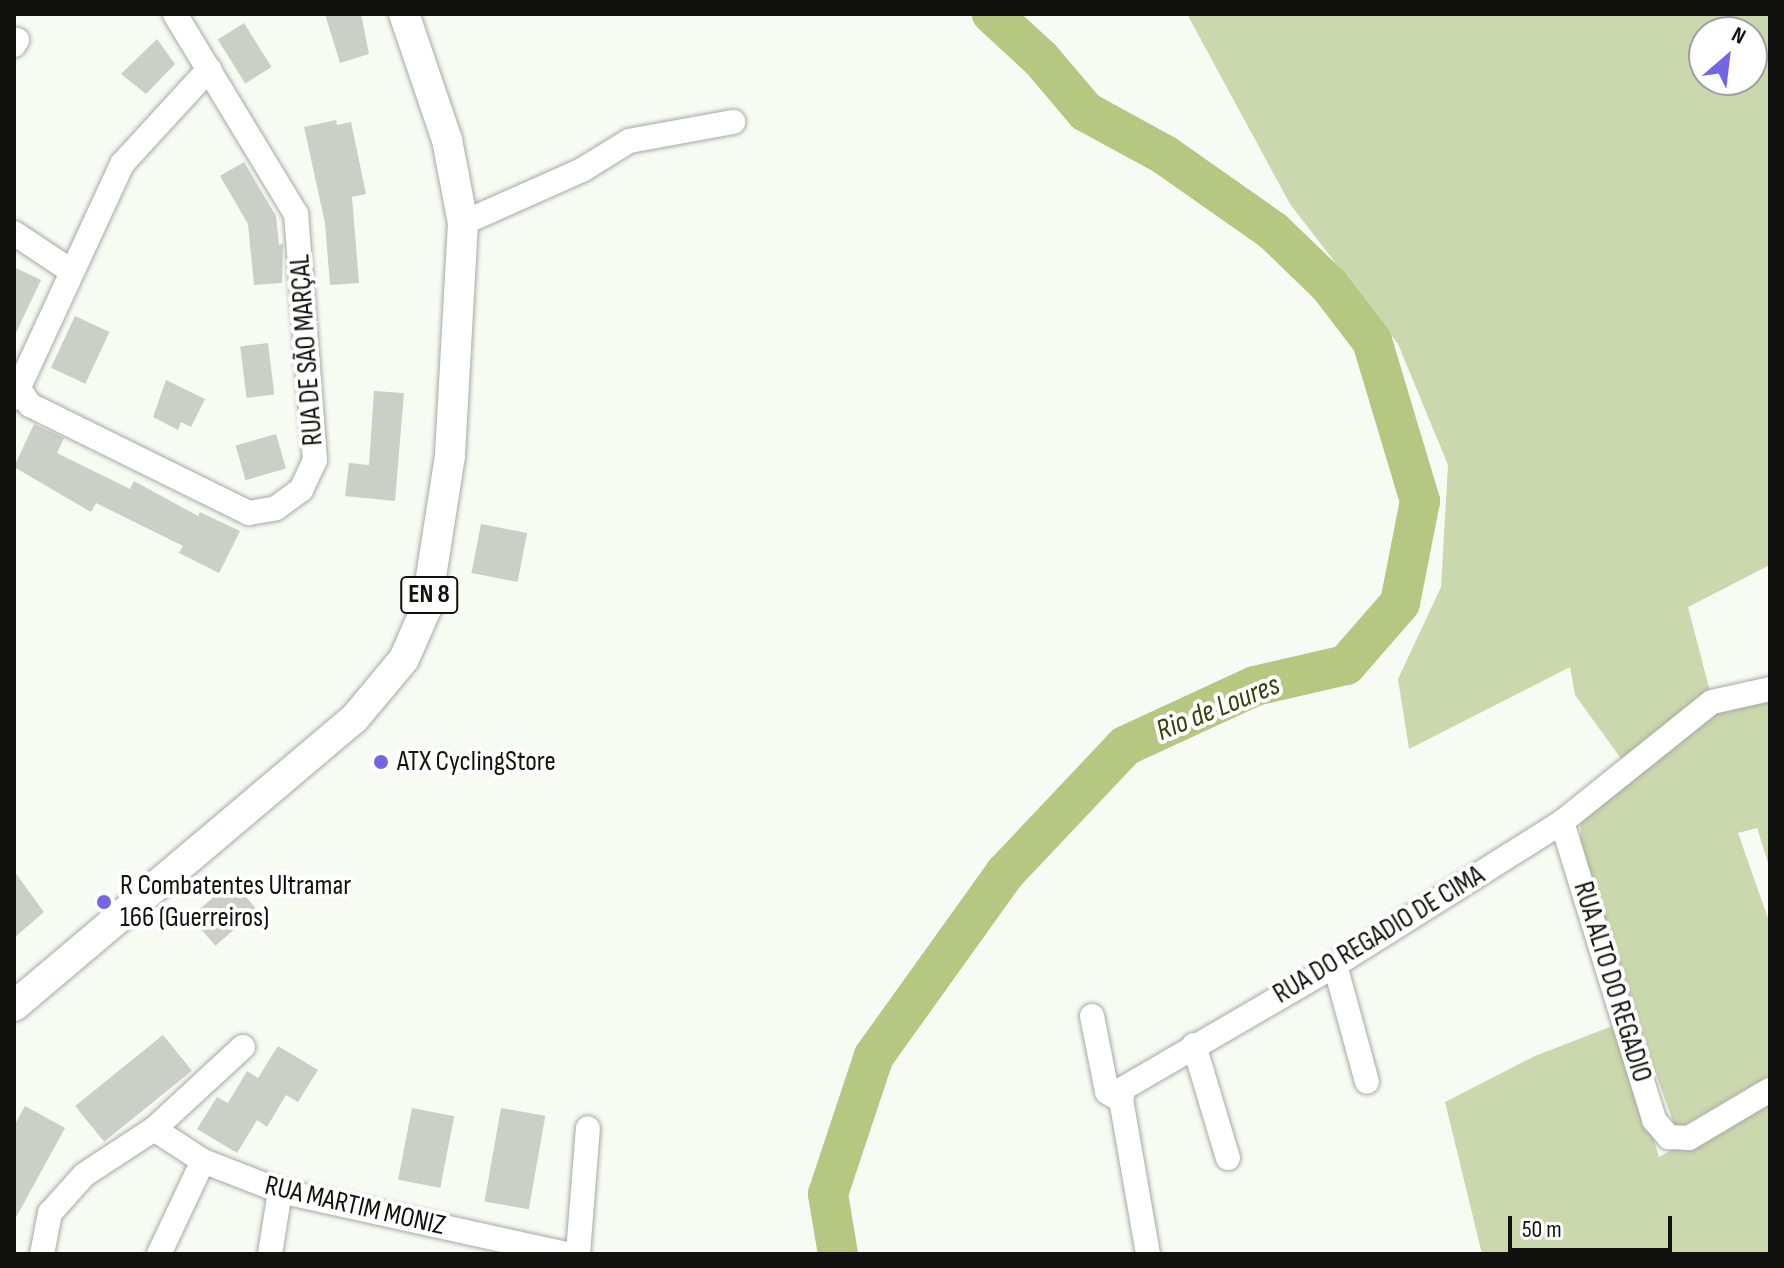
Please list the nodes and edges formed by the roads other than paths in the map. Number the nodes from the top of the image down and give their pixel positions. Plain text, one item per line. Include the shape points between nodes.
1 (175, 14) edge
2 (404, 14) edge
3 (209, 69) junction
4 (733, 122) dead end
5 (463, 223) junction
6 (14, 233) edge
7 (71, 271) junction
8 (16, 393) edge
9 (1770, 689) edge
10 (1562, 822) junction
11 (1335, 965) junction
12 (14, 1006) edge
13 (1092, 1016) dead end
14 (1194, 1045) junction
15 (243, 1047) dead end
16 (1367, 1082) dead end
17 (1770, 1090) edge
18 (1121, 1100) junction
19 (588, 1128) dead end
20 (154, 1129) junction
21 (1228, 1158) dead end
22 (203, 1161) junction
23 (280, 1191) junction
24 (42, 1254) edge
25 (159, 1254) edge
26 (270, 1254) edge
27 (567, 1254) edge
28 (578, 1254) edge
29 (1148, 1254) edge

1 - 3 street, RUA DE SÃO MARÇAL
2 - 5 main road, EN 8 via 447,140
3 - 7 street via 122,164
3 - 8 street, RUA DE SÃO MARÇAL via 296,214 315,460 301,490 276,508 249,513 30,405
4 - 5 street via 629,141 582,170
5 - 12 main road, EN 8 via 450,455 426,609 404,659 354,719
6 - 7 street
7 - 8 street
9 - 10 street, RUA DO REGADIO DE CIMA via 1712,702
10 - 11 street, RUA DO REGADIO DE CIMA
10 - 17 street, RUA ALTO DO REGADIO via 1654,1120 1669,1137 1689,1138
11 - 14 street, RUA DO REGADIO DE CIMA
11 - 16 street
13 - 18 street via 1107,1092
14 - 18 street, RUA DO REGADIO DE CIMA via 1124,1088
14 - 21 street
15 - 20 street
18 - 29 street
19 - 28 street
20 - 22 street, RUA MARTIM MONIZ
20 - 24 street via 76,1184 50,1213
22 - 23 street, RUA MARTIM MONIZ
22 - 25 street
23 - 26 street
23 - 27 street, RUA MARTIM MONIZ

